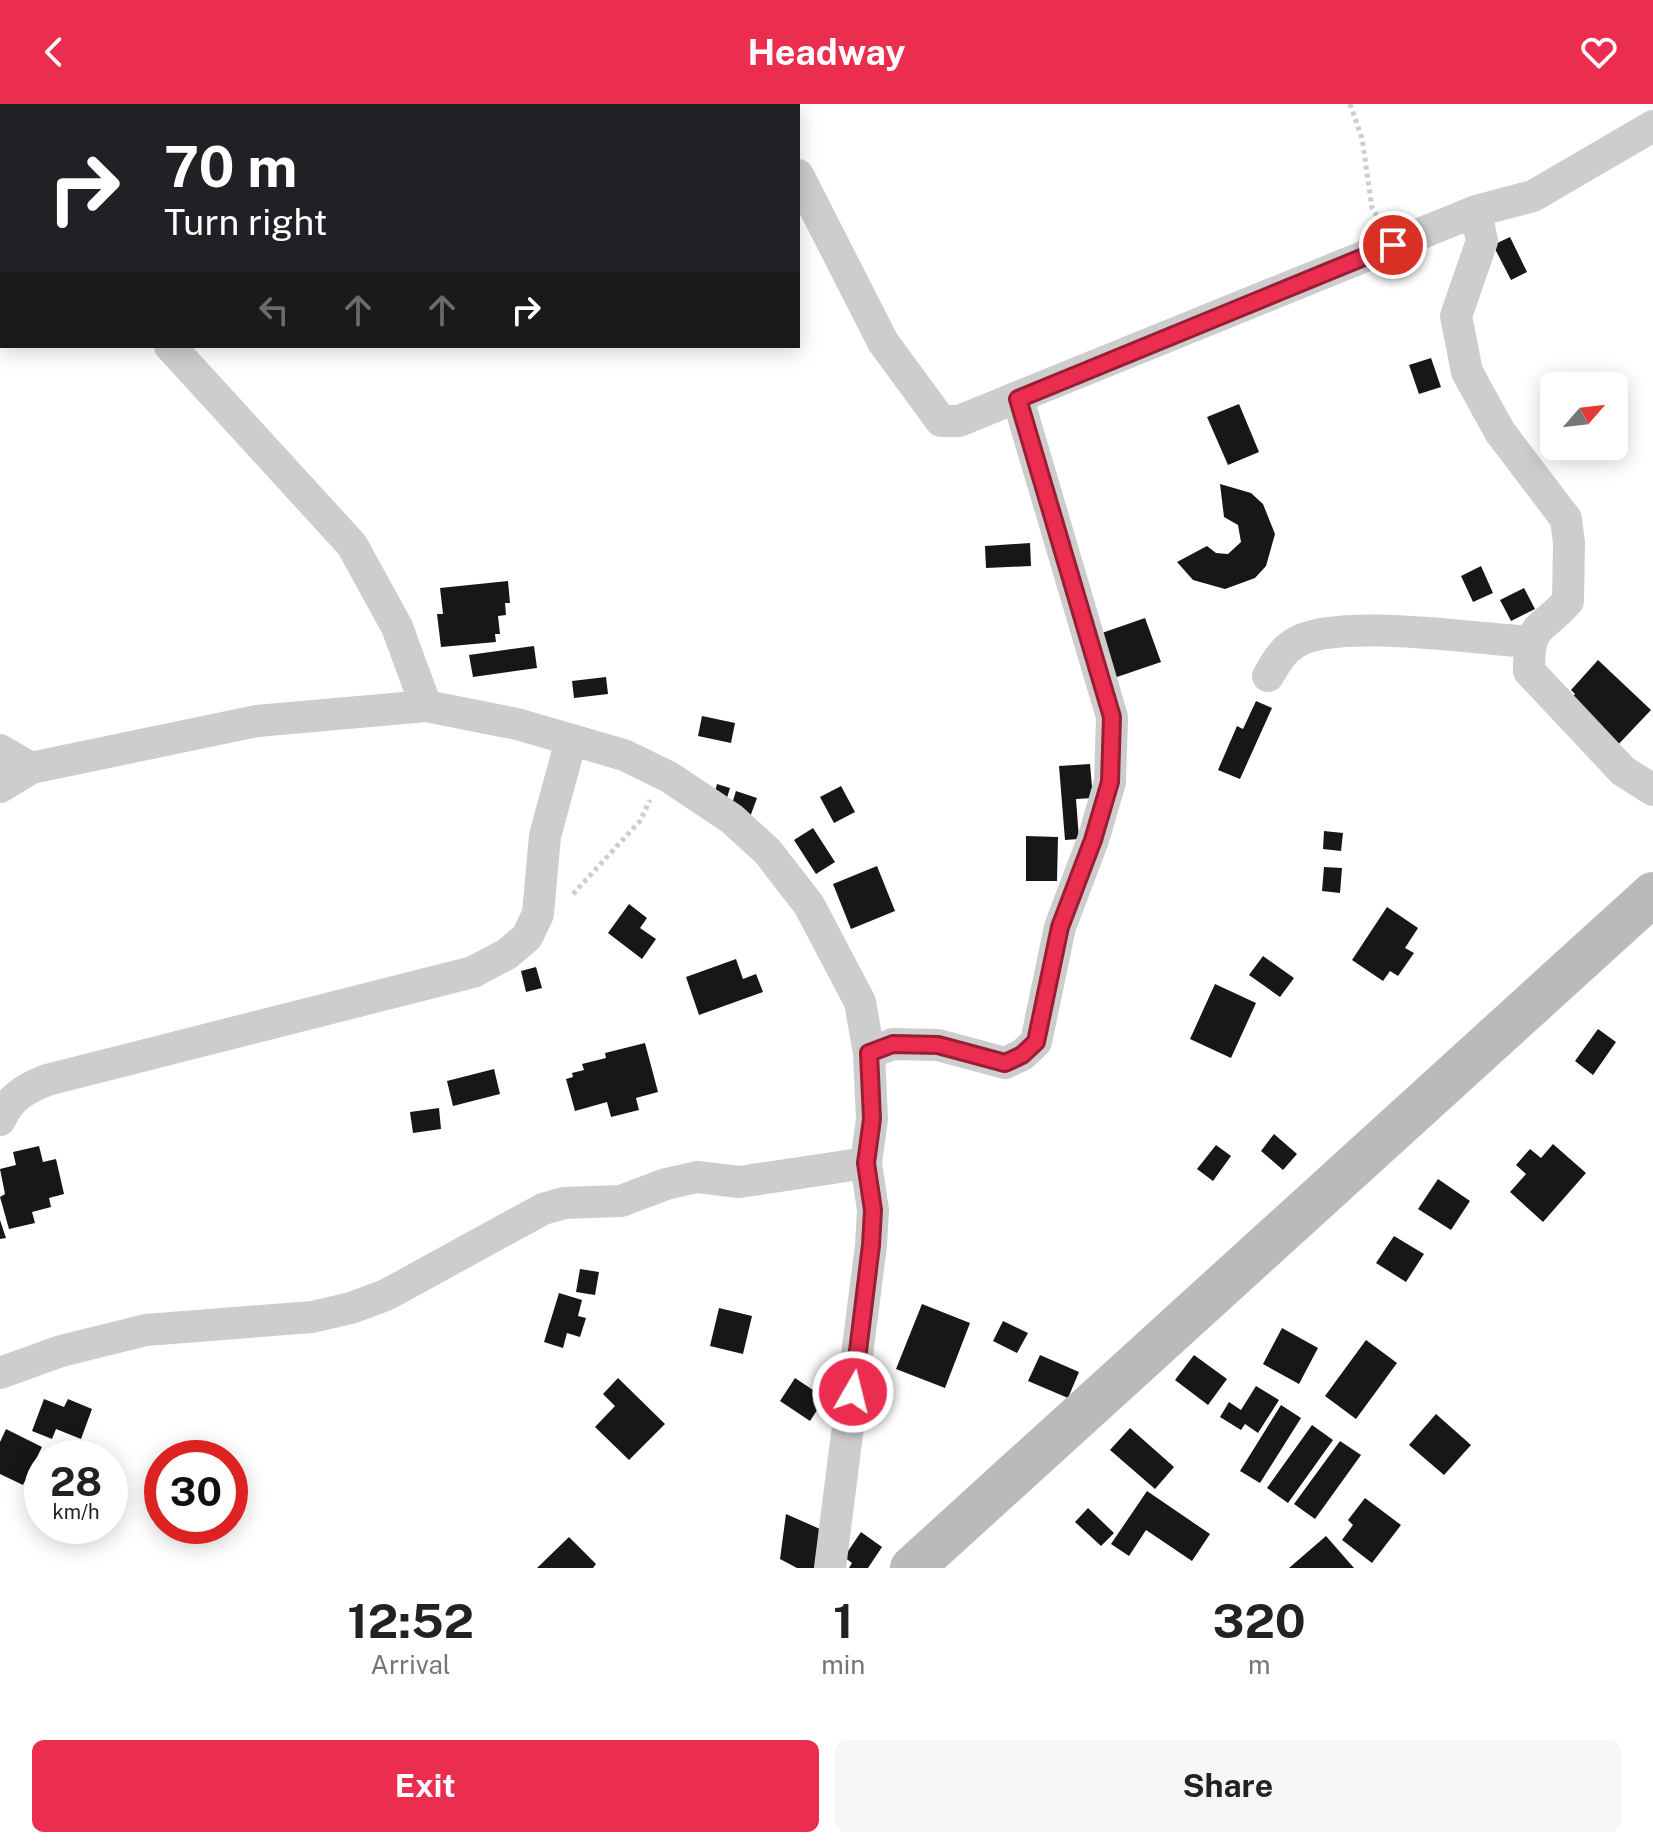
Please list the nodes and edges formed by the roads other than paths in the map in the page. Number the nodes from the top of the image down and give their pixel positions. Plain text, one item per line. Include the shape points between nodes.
1 (1653, 126) edge
2 (800, 179) edge
3 (1476, 211) junction
4 (172, 348) edge
5 (1018, 399) junction
6 (1529, 642) junction
7 (1268, 676) dead end
8 (426, 706) junction
9 (571, 740) junction
10 (0, 750) edge
11 (31, 768) junction
12 (0, 787) edge
13 (1653, 790) edge
14 (1653, 894) edge
15 (869, 1053) junction
16 (0, 1120) edge
17 (866, 1163) junction
18 (0, 1373) edge
19 (830, 1568) edge
20 (912, 1568) edge

1 - 3 street via 1533,196
2 - 5 street via 883,342 941,421 959,421
3 - 5 street
3 - 6 street via 1482,241 1456,316 1467,372 1500,432 1566,519 1569,543 1568,601 1537,625
4 - 8 street via 352,545 397,627
5 - 15 street via 1112,717 1110,782 1060,927 1036,1042 1005,1063 938,1045 893,1044
6 - 7 street via 1320,633 1295,642
6 - 13 street via 1529,671 1536,680 1623,771
8 - 9 street
8 - 11 street via 257,721
9 - 15 street via 624,755 669,777 754,840 809,905 860,1002
9 - 16 street via 545,836 538,914 527,937 507,954 473,972 47,1080 8,1102
10 - 11 street
11 - 12 street
14 - 20 street
15 - 17 street via 872,1119
17 - 18 street via 739,1182 697,1177 621,1201 564,1203 351,1308 312,1317 146,1330
17 - 19 street via 873,1210 871,1245

